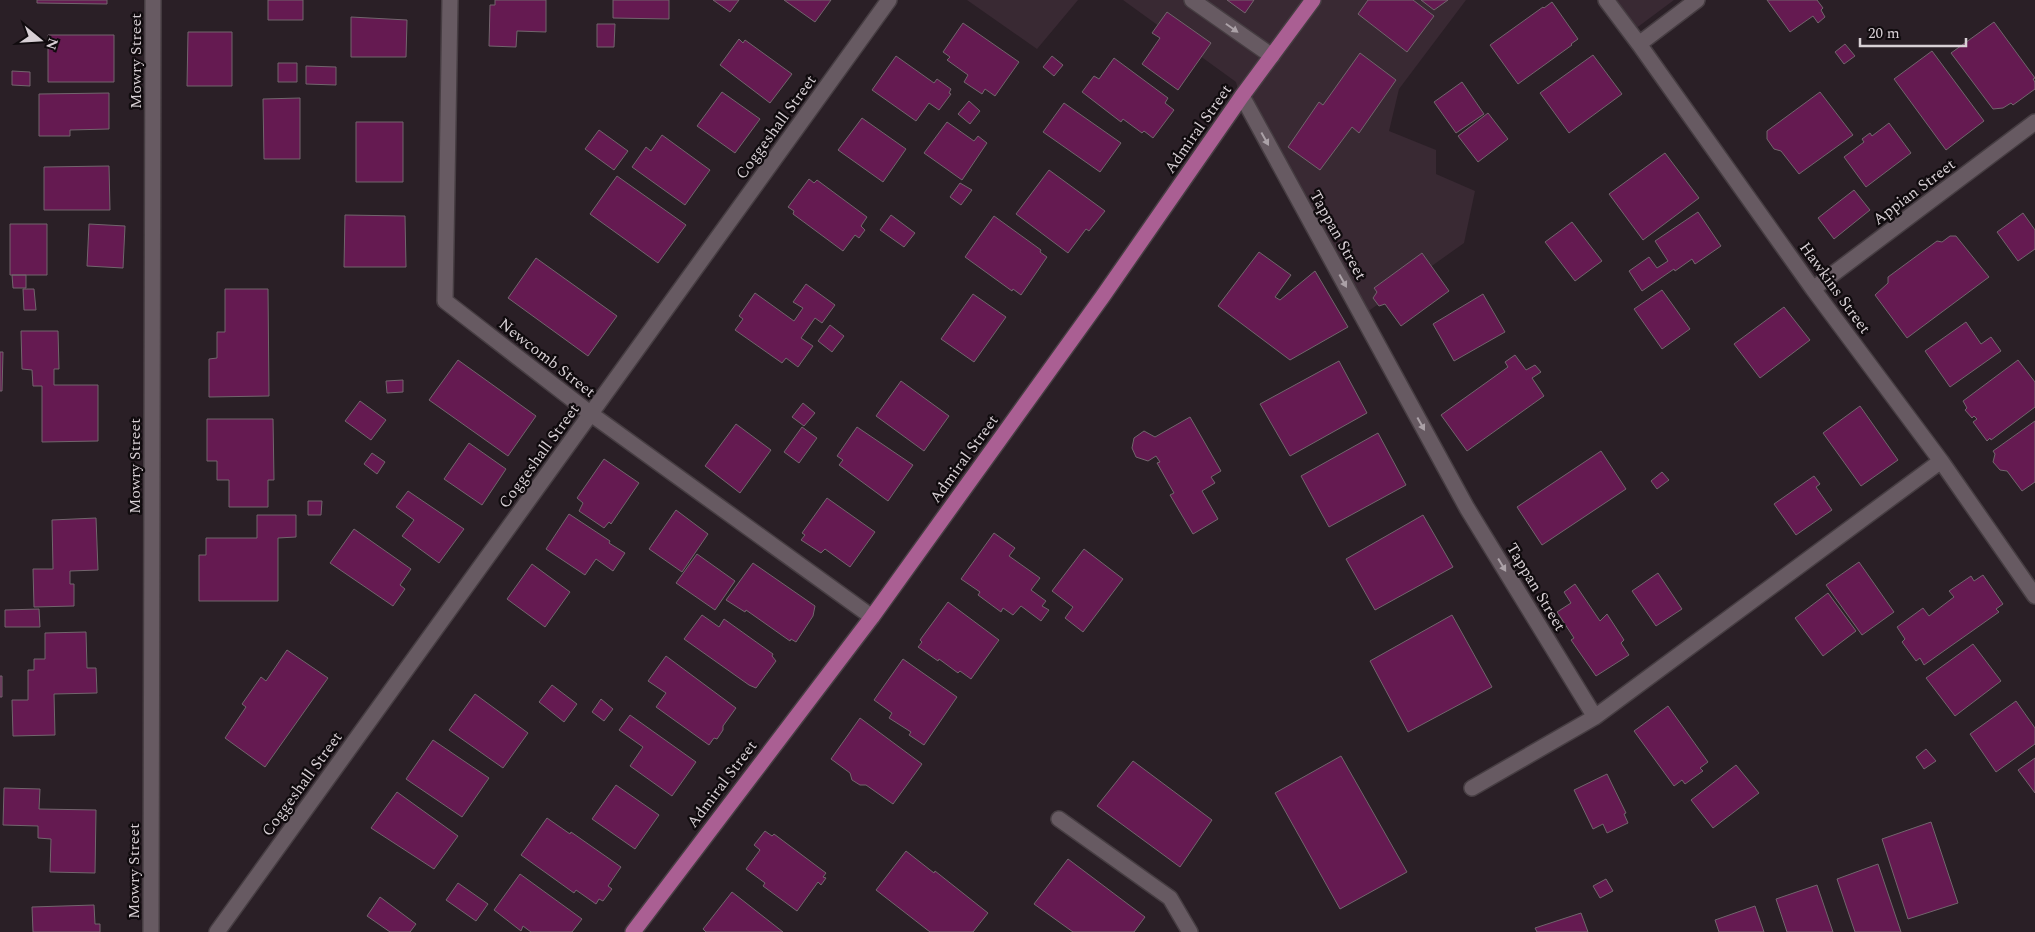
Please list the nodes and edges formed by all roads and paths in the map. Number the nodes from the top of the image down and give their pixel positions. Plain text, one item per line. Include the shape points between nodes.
1 (153, 0) edge
2 (450, 0) edge
3 (889, 0) edge
4 (1192, 0) edge
5 (1313, 0) edge
6 (1606, 0) edge
7 (1697, 0) edge
8 (1639, 44) junction
9 (1272, 56) junction
10 (1242, 96) junction
11 (2035, 122) edge
12 (1813, 289) junction
13 (590, 414) junction
14 (1941, 461) junction
15 (2035, 596) edge
16 (872, 617) junction
17 (1595, 717) junction
18 (1472, 788) dead end
19 (1059, 819) dead end
20 (151, 932) edge
21 (217, 932) edge
22 (633, 932) edge
23 (1190, 932) edge

1 - 20 street, Mowry Street
2 - 13 street, Newcomb Street via 445,301
3 - 13 street, Coggeshall Street
4 -> 9 street
5 - 9 main road, Admiral Street
6 - 8 street, Hawkins Street
7 - 8 street
8 - 12 street, Hawkins Street
9 - 10 main road, Admiral Street
10 - 16 main road, Admiral Street
10 -> 17 street, Tappan Street via 1468,508
11 - 12 street, Appian Street
12 - 14 street, Hawkins Street
13 - 16 street, Newcomb Street
13 - 21 street, Coggeshall Street
14 - 15 street, Hawkins Street
14 - 17 street
16 - 22 main road, Admiral Street
17 - 18 street
19 - 23 street via 1170,898

